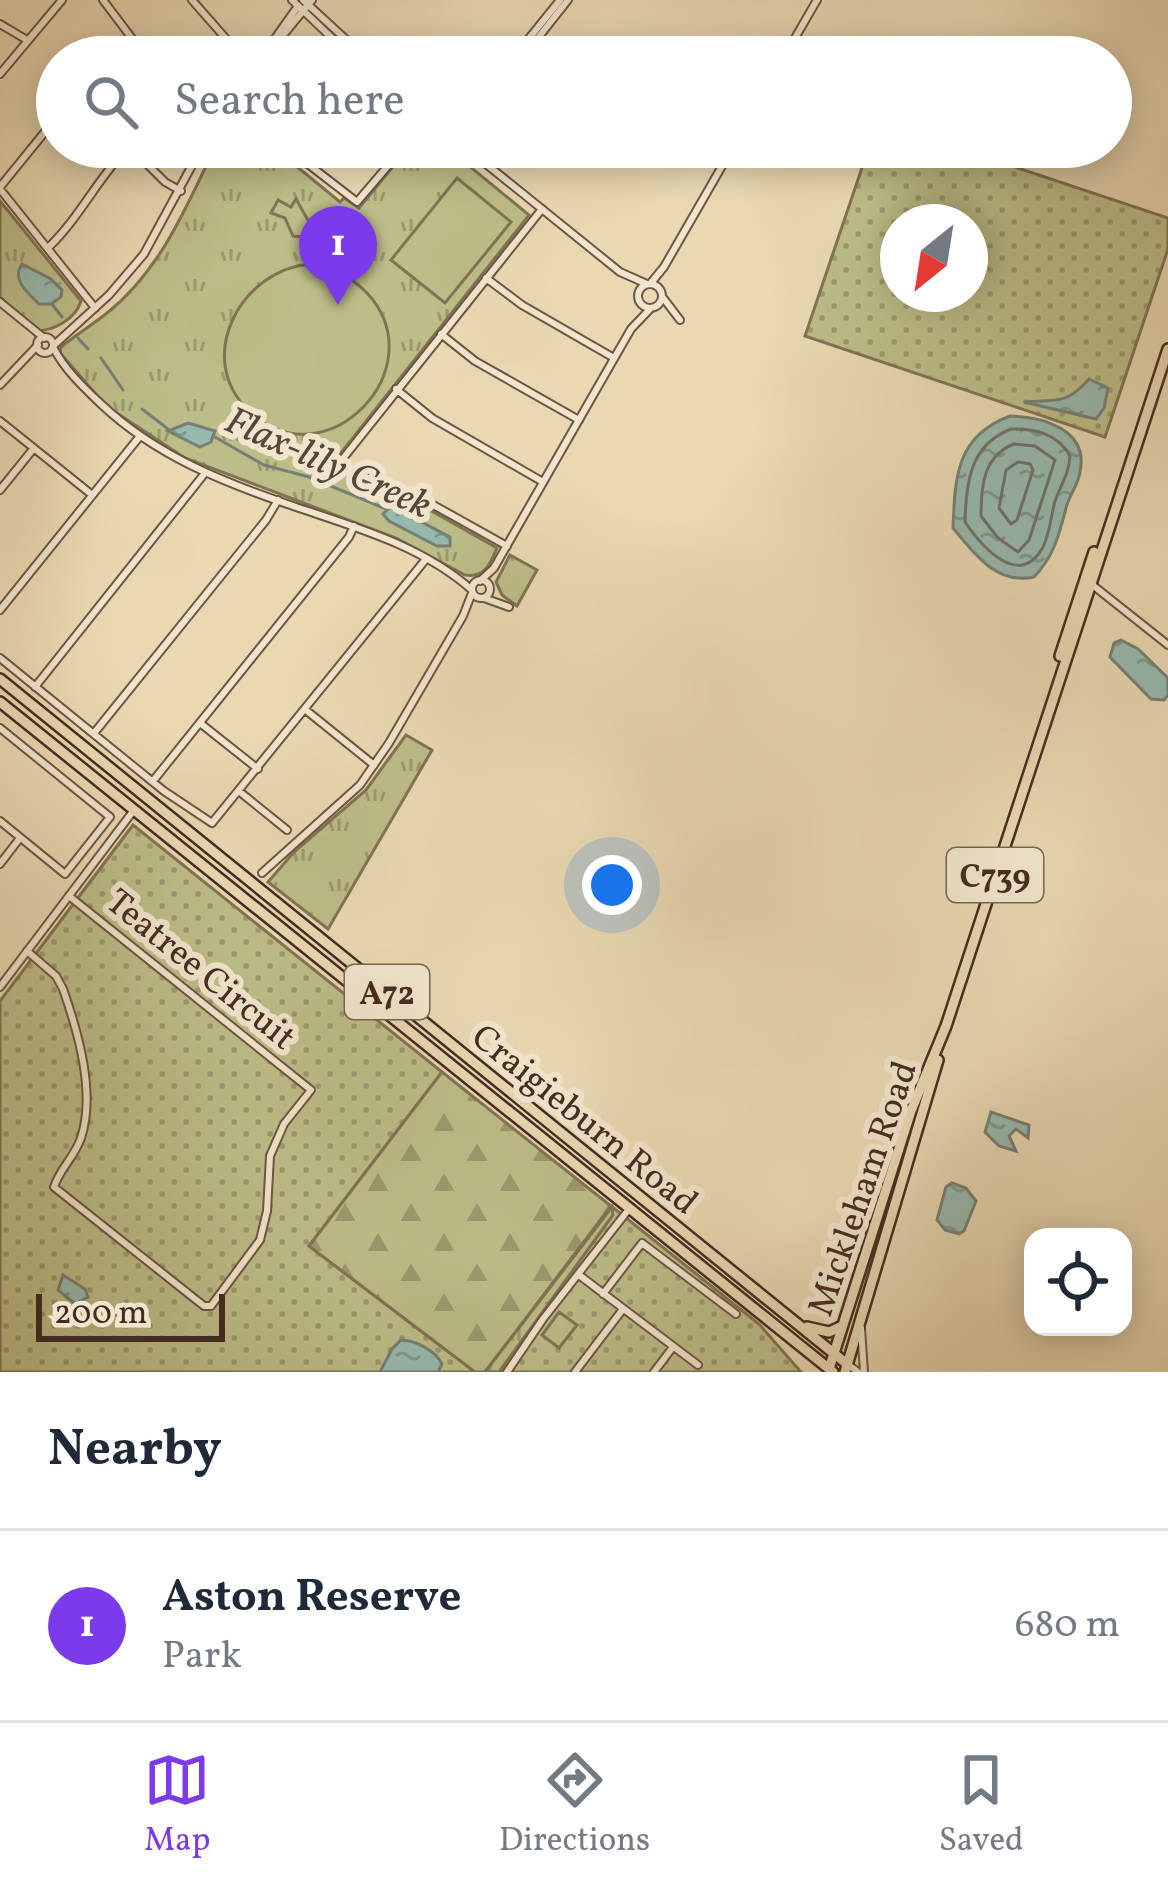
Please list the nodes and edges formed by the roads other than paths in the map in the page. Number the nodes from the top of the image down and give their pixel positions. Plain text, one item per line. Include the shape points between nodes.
1 (62, 0) edge
2 (103, 0) edge
3 (192, 0) edge
4 (817, 0) edge
5 (559, 3) edge
6 (303, 4) edge
7 (0, 24) edge
8 (128, 36) edge
9 (224, 36) edge
10 (279, 36) edge
11 (333, 36) edge
12 (340, 36) edge
13 (534, 36) edge
14 (796, 36) edge
15 (27, 40) junction
16 (0, 74) edge
17 (36, 143) edge
18 (109, 168) edge
19 (151, 168) edge
20 (192, 168) edge
21 (313, 168) edge
22 (388, 168) edge
23 (492, 168) edge
24 (721, 168) edge
25 (0, 188) edge
26 (181, 191) junction
27 (542, 208) junction
28 (47, 248) junction
29 (664, 267) junction
30 (620, 272) junction
31 (486, 278) junction
32 (648, 284) junction
33 (661, 292) junction
34 (638, 299) junction
35 (0, 302) edge
36 (95, 308) junction
37 (652, 308) junction
38 (632, 328) junction
39 (441, 334) junction
40 (45, 345) junction
41 (1168, 349) edge
42 (614, 358) junction
43 (0, 385) edge
44 (396, 389) junction
45 (579, 420) junction
46 (0, 421) edge
47 (140, 436) junction
48 (1135, 444) junction
49 (34, 448) junction
50 (205, 473) junction
51 (543, 482) junction
52 (0, 490) edge
53 (92, 495) junction
54 (278, 500) junction
55 (354, 526) junction
56 (507, 547) junction
57 (426, 559) junction
58 (494, 568) junction
59 (452, 574) junction
60 (478, 581) junction
61 (1091, 583) junction
62 (472, 592) junction
63 (486, 593) junction
64 (511, 608) dead end
65 (0, 610) edge
66 (463, 616) junction
67 (1168, 645) edge
68 (0, 658) edge
69 (0, 680) edge
70 (35, 687) junction
71 (0, 702) edge
72 (306, 710) junction
73 (200, 722) junction
74 (0, 728) edge
75 (94, 734) junction
76 (374, 765) junction
77 (258, 769) junction
78 (153, 781) junction
79 (240, 792) junction
80 (134, 810) junction
81 (0, 820) edge
82 (287, 830) dead end
83 (20, 837) junction
84 (0, 864) edge
85 (262, 873) junction
86 (244, 876) junction
87 (261, 890) junction
88 (69, 896) junction
89 (27, 951) junction
90 (0, 987) edge
91 (946, 1026) junction
92 (629, 1209) junction
93 (579, 1275) junction
94 (604, 1294) junction
95 (623, 1309) junction
96 (736, 1314) dead end
97 (792, 1319) junction
98 (861, 1319) junction
99 (843, 1325) junction
100 (673, 1347) junction
101 (833, 1354) junction
102 (698, 1365) dead end
103 (846, 1368) edge
104 (831, 1370) edge
105 (507, 1372) edge
106 (575, 1372) edge
107 (654, 1372) edge
108 (861, 1372) edge

1 - 15 street
2 - 8 street
3 - 9 street
4 - 14 street
5 - 13 street
6 - 10 street
6 - 11 street
6 - 12 street
7 - 15 street
15 - 16 street
17 - 25 street
18 - 28 street
19 - 26 street
20 - 26 street
21 - 22 street via 357,202
23 - 27 street
24 - 29 street
25 - 28 street
26 - 36 street via 144,254
27 - 30 street
27 - 31 street
28 - 36 street
29 - 32 street
29 - 33 street
30 - 32 street
30 - 34 street
31 - 39 street
31 - 42 street
32 - 33 street
32 - 34 street
33 - 37 street
33 - 37 street via 680,320
34 - 37 street
34 - 38 street
35 - 40 street
36 - 40 street
37 - 38 street
38 - 42 street
39 - 44 street
39 - 45 street
40 - 43 street
40 - 47 street
41 - 48 main road, Mickleham Road / C739
42 - 45 street
44 - 51 street
44 - 56 street via 342,466
45 - 51 street
46 - 49 street
47 - 50 street
47 - 53 street
48 - 61 main road, Mickleham Road / C739
48 - 61 main road, Mickleham Road / C739
49 - 52 street
49 - 53 street
50 - 54 street
50 - 70 street
51 - 56 street
53 - 65 street
54 - 55 street
54 - 75 street
55 - 57 street
55 - 73 street
56 - 58 street
57 - 59 street
57 - 72 street
58 - 60 street
58 - 63 street
59 - 60 street
59 - 62 street
60 - 62 street
60 - 63 street
61 - 67 street
61 - 91 main road, Mickleham Road / C739
62 - 63 street
62 - 66 street
63 - 64 street
63 - 66 street
66 - 76 street
68 - 70 street
69 - 86 main road, Craigieburn Road / A72
70 - 75 street
71 - 80 main road, Craigieburn Road / A72
72 - 76 street
72 - 77 street
73 - 77 street
73 - 78 street
74 - 83 street via 110,817 65,874
75 - 78 street
76 - 85 street
77 - 79 street
78 - 79 street via 208,821
79 - 82 street
80 - 88 street
80 - 92 main road, Craigieburn Road / A72
81 - 83 street
83 - 84 street
85 - 86 street
85 - 87 street
86 - 87 main road, Craigieburn Road / A72
87 - 97 main road, Craigieburn Road / A72
88 - 89 street
88 - 89 street, Teatree Circuit via 311,1090 270,1156 260,1240 211,1306 54,1187 80,1142 85,1078 63,989
89 - 90 street
91 - 98 main road, Mickleham Road / C739
91 - 99 main road, Mickleham Road / C739
92 - 93 street
92 - 104 main road, Craigieburn Road / A72
93 - 94 street
93 - 105 street
94 - 95 street
94 - 96 street via 642,1243
95 - 100 street
95 - 106 street
97 - 99 main road via 822,1331
97 - 101 main road, Craigieburn Road / A72
98 - 103 main road, Mickleham Road / C739
98 - 108 street
99 - 101 main road, Mickleham Road / C739
100 - 102 street
100 - 107 street
101 - 103 main road, Craigieburn Road / A72
101 - 104 main road, Mickleham Road / C739
103 - 108 street, Craigieburn Road

